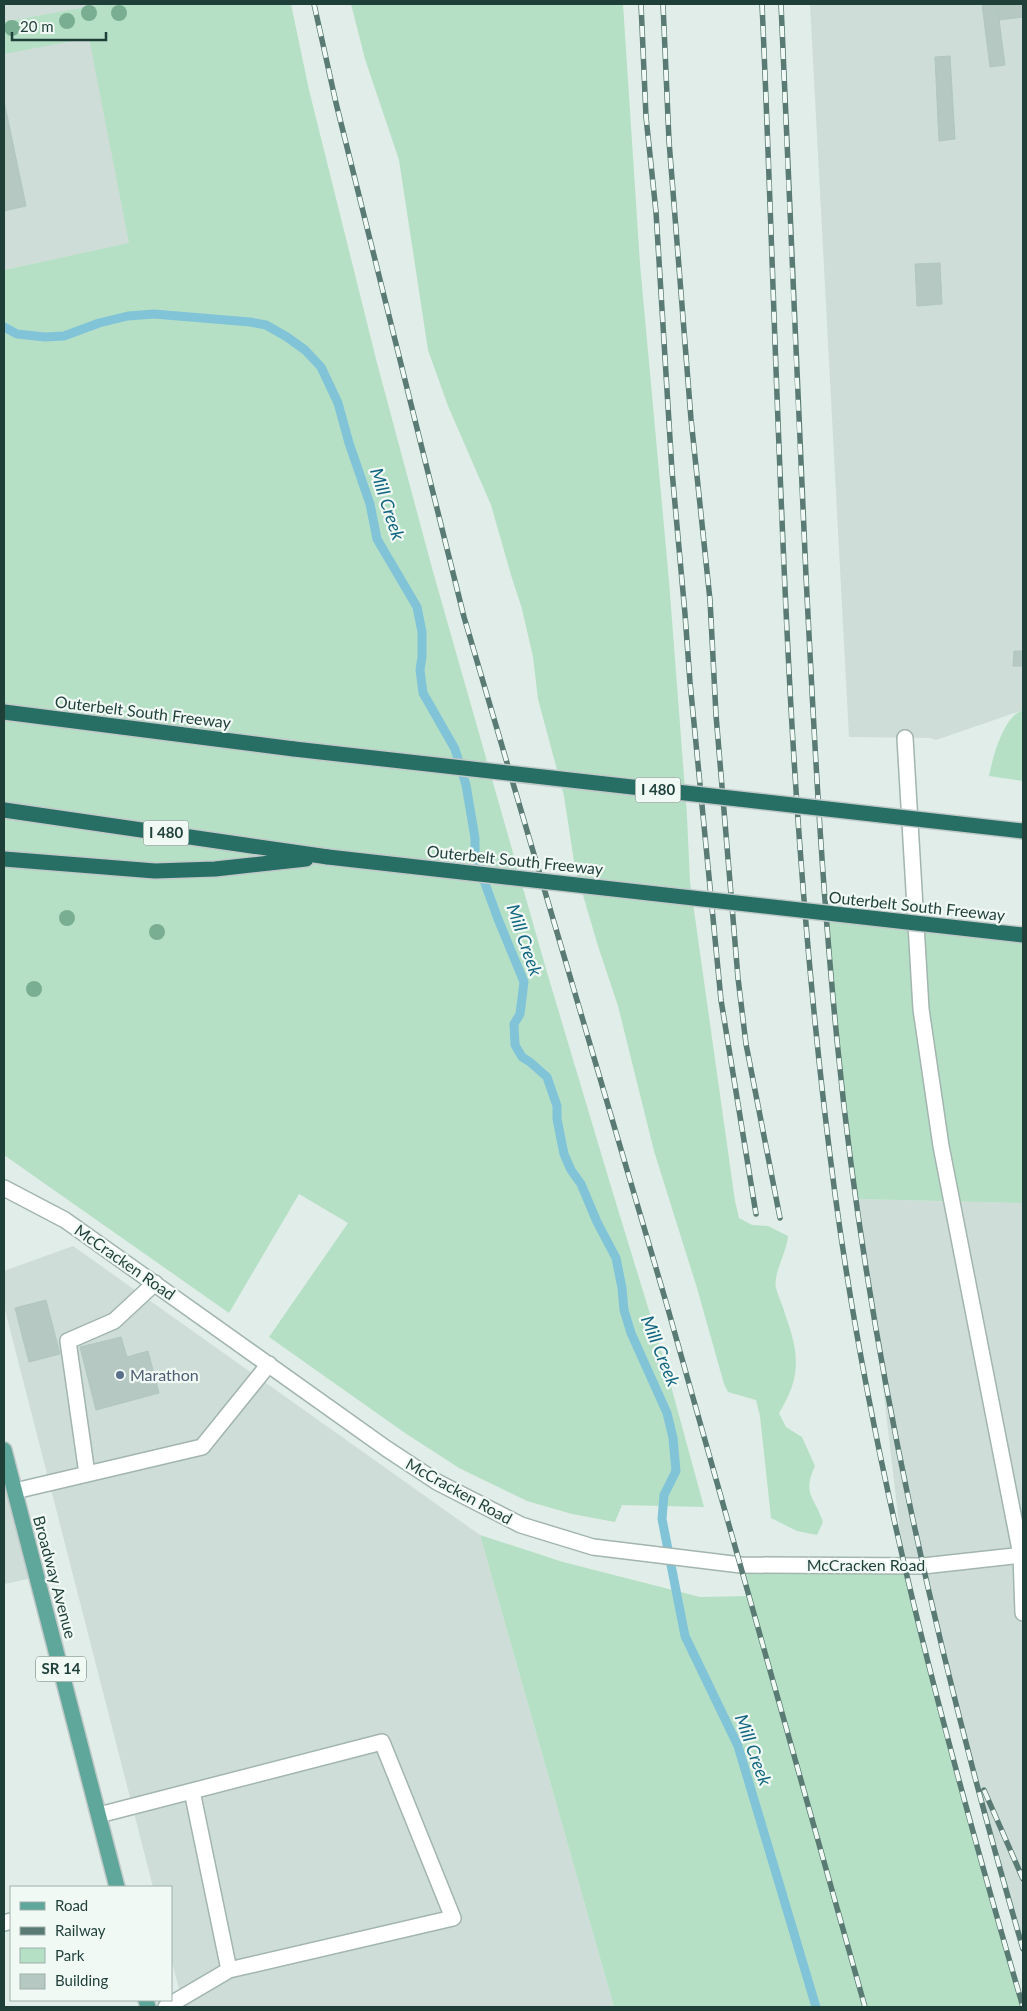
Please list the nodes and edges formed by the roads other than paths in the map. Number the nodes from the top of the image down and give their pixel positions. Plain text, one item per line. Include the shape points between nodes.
1 (4, 712) edge
2 (905, 738) dead end
3 (4, 810) edge
4 (1023, 831) edge
5 (328, 857) junction
6 (4, 859) edge
7 (1023, 935) edge
8 (4, 1188) edge
9 (155, 1283) junction
10 (268, 1364) junction
11 (5, 1456) edge
12 (87, 1474) junction
13 (15, 1491) junction
14 (1022, 1555) edge
15 (1023, 1614) edge
16 (192, 1791) junction
17 (99, 1815) junction
18 (118, 1886) edge
19 (229, 1970) junction
20 (166, 2007) edge

1 - 4 highway, Outerbelt South Freeway / I 480, bridge via 294,749
2 - 14 street via 922,1019 943,1156
3 - 5 highway, Outerbelt South Freeway / I 480
5 - 6 highway via 215,869 155,871
5 - 7 highway, Outerbelt South Freeway / I 480, bridge
8 - 9 street, McCracken Road via 65,1220
9 - 10 street, McCracken Road
9 - 12 street via 114,1321 68,1341
10 - 12 street via 202,1447
10 - 14 street, McCracken Road via 436,1482 521,1525 562,1539 620,1551 741,1565 923,1566
11 - 13 main road, Broadway Avenue / SR 14
12 - 13 street
13 - 17 main road, Broadway Avenue / SR 14
14 - 15 street
16 - 17 street
16 - 19 street
16 - 19 street via 382,1742 453,1918
17 - 18 main road, Broadway Avenue / SR 14
19 - 20 street

